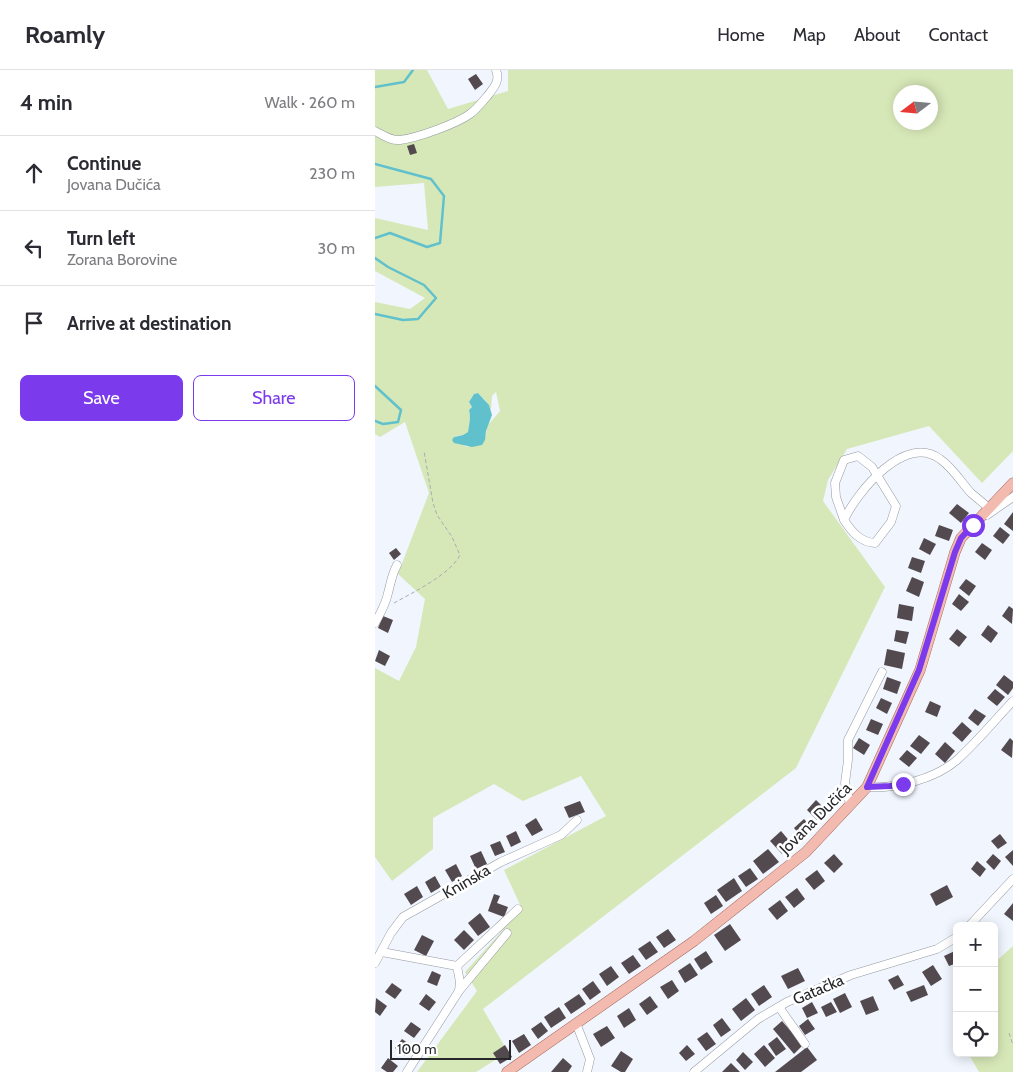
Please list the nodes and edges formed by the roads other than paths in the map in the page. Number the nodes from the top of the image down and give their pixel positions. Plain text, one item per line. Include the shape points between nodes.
1 (496, 70) edge
2 (375, 131) edge
3 (876, 476) junction
4 (1013, 483) edge
5 (1013, 497) edge
6 (989, 508) junction
7 (844, 520) junction
8 (973, 525) junction
9 (397, 565) dead end
10 (375, 624) edge
11 (882, 672) dead end
12 (1013, 701) edge
13 (867, 787) junction
14 (850, 804) junction
15 (577, 820) dead end
16 (1013, 879) edge
17 (517, 910) dead end
18 (973, 922) edge
19 (507, 933) dead end
20 (953, 939) edge
21 (382, 952) junction
22 (375, 963) edge
23 (457, 966) junction
24 (459, 991) junction
25 (779, 1007) junction
26 (576, 1023) junction
27 (805, 1044) dead end
28 (407, 1072) edge
29 (507, 1072) edge
30 (587, 1072) edge
31 (695, 1072) edge

1 - 2 street via 496,85 465,118 399,140
3 - 6 street via 887,464 909,455 939,457
3 - 7 street
3 - 7 street via 872,467 858,456 844,460 835,482
3 - 7 street via 896,506 891,522 875,543 867,543 853,533
4 - 6 main road, Jovana Dučića
5 - 8 street
6 - 8 main road, Jovana Dučića
8 - 13 main road, Jovana Dučića via 961,538 955,552 919,670
9 - 10 street
11 - 14 street via 848,740 845,783
12 - 13 street via 957,760 942,770 903,784
13 - 14 main road, Jovana Dučića
14 - 26 main road, Jovana Dučića via 806,852 693,941
15 - 21 street, Kninska via 561,835 501,862 403,917
16 - 18 street
17 - 23 street
19 - 24 street
20 - 25 street, Gatačka via 937,948 851,975
21 - 22 street, Kninska
21 - 23 street
23 - 24 street
24 - 28 street
25 - 27 street
25 - 31 street, Gatačka via 758,1018
26 - 29 main road, Jovana Dučića
26 - 30 street via 590,1059

